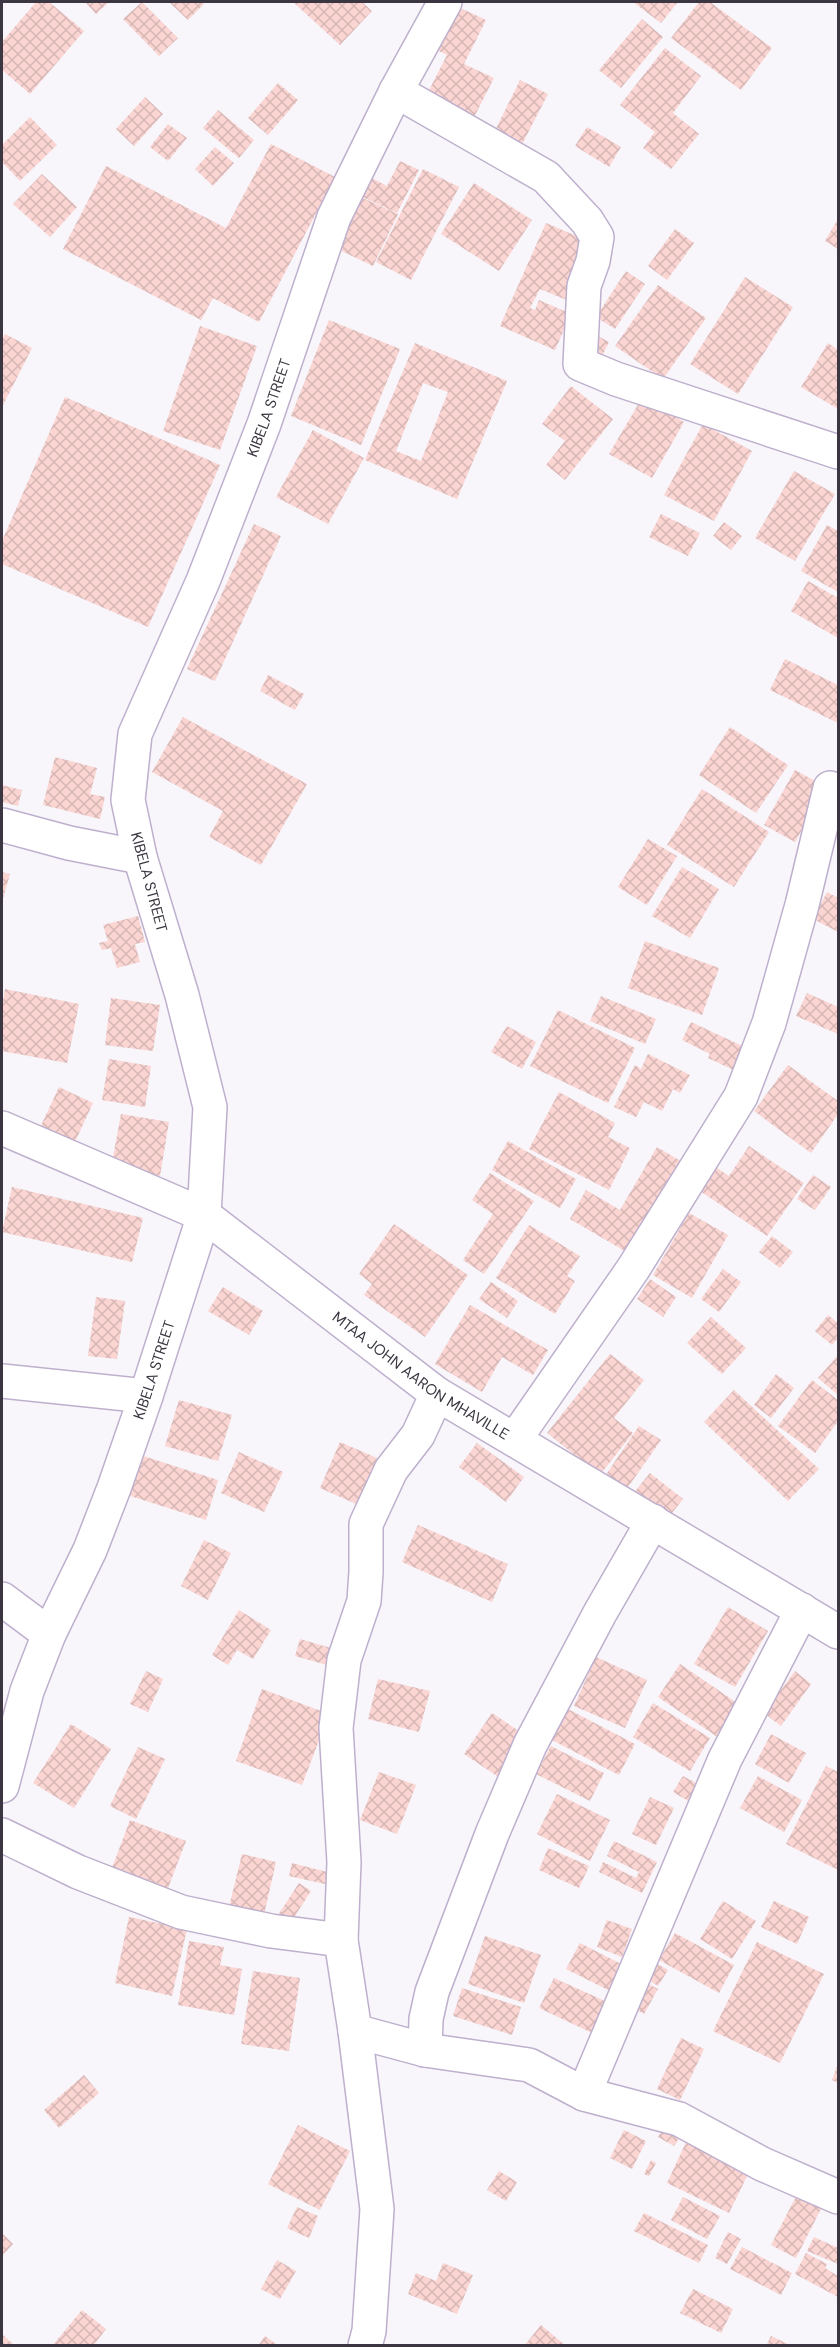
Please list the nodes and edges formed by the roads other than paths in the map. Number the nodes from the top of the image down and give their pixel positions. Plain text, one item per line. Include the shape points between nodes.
1 (445, 2) edge
2 (396, 91) junction
3 (838, 452) edge
4 (830, 788) dead end
5 (2, 825) edge
6 (140, 857) junction
7 (2, 1128) edge
8 (204, 1215) junction
9 (2, 1381) edge
10 (437, 1394) junction
11 (147, 1396) junction
12 (515, 1439) junction
13 (652, 1521) junction
14 (2, 1599) edge
15 (802, 1610) junction
16 (838, 1632) edge
17 (49, 1634) junction
18 (3, 1773) edge
19 (2, 1835) edge
20 (341, 1940) junction
21 (355, 2031) junction
22 (425, 2050) junction
23 (584, 2094) junction
24 (838, 2197) edge
25 (365, 2346) edge

1 - 2 street, KIBELA STREET
2 - 3 street via 546,177 587,221 597,237 584,286 580,364
2 - 6 street, KIBELA STREET via 334,217 264,424 203,581 135,734 128,800
4 - 12 street via 769,1023 741,1096 633,1269
5 - 6 street
6 - 8 street, KIBELA STREET via 182,995 210,1107
7 - 8 street, MTAA JOHN AARON MHAVILLE
8 - 10 street, MTAA JOHN AARON MHAVILLE
8 - 11 street, KIBELA STREET
9 - 11 street
10 - 12 street, MTAA JOHN AARON MHAVILLE
10 - 20 street via 418,1435 392,1470 366,1524 364,1601 344,1660 336,1728 344,1862
11 - 17 street, KIBELA STREET via 90,1550
12 - 13 street, MTAA JOHN AARON MHAVILLE
13 - 15 street, MTAA JOHN AARON MHAVILLE
13 - 22 street via 530,1745 432,1992
14 - 17 street
15 - 16 street, MTAA JOHN AARON MHAVILLE
15 - 23 street via 725,1759
17 - 18 street, KIBELA STREET
19 - 20 street via 78,1872 181,1912 271,1931
20 - 21 street
21 - 22 street
21 - 25 street via 377,2209
22 - 23 street via 529,2065
23 - 24 street via 679,2119 762,2164

